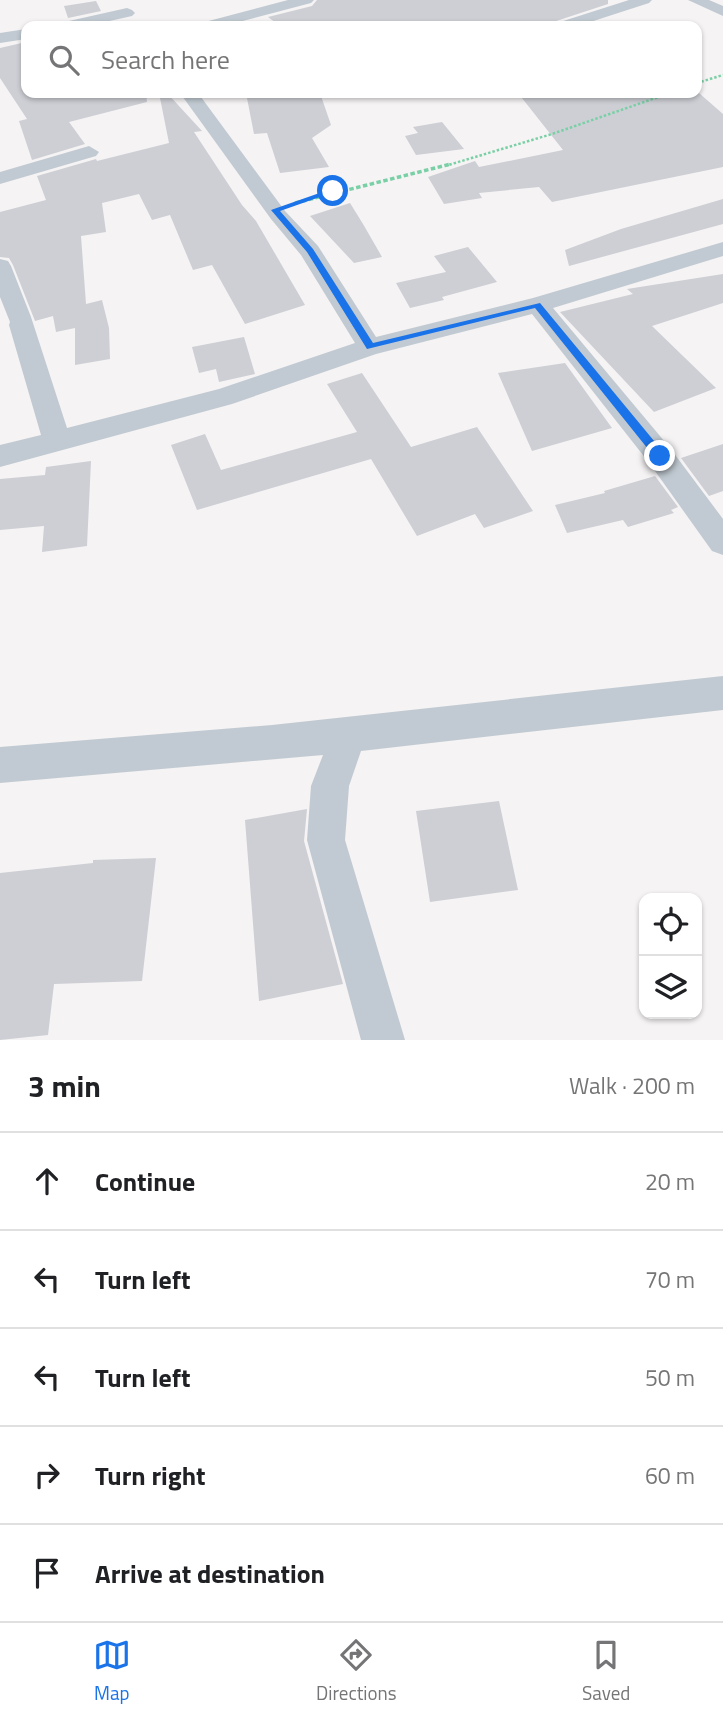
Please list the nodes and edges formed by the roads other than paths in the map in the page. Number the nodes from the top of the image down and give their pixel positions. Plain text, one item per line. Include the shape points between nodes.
1 (306, 0) edge
2 (644, 0) edge
3 (696, 0) edge
4 (723, 11) edge
5 (127, 13) edge
6 (89, 21) edge
7 (226, 21) edge
8 (579, 21) edge
9 (21, 35) edge
10 (0, 38) edge
11 (192, 98) edge
12 (89, 152) dead end
13 (0, 178) edge
14 (723, 249) edge
15 (0, 266) edge
16 (537, 305) junction
17 (370, 347) junction
18 (58, 441) junction
19 (0, 456) edge
20 (723, 542) edge
21 (723, 693) edge
22 (349, 735) junction
23 (0, 765) edge
24 (383, 1040) edge

1 - 7 street
2 - 8 street
3 - 4 street
5 - 6 street
9 - 10 street
11 - 17 street via 310,251
12 - 13 street
14 - 16 street
15 - 18 street
16 - 17 street
16 - 20 street via 660,456
17 - 18 street via 223,397
18 - 19 street
21 - 22 street
22 - 23 street
22 - 24 street via 330,786 326,840

